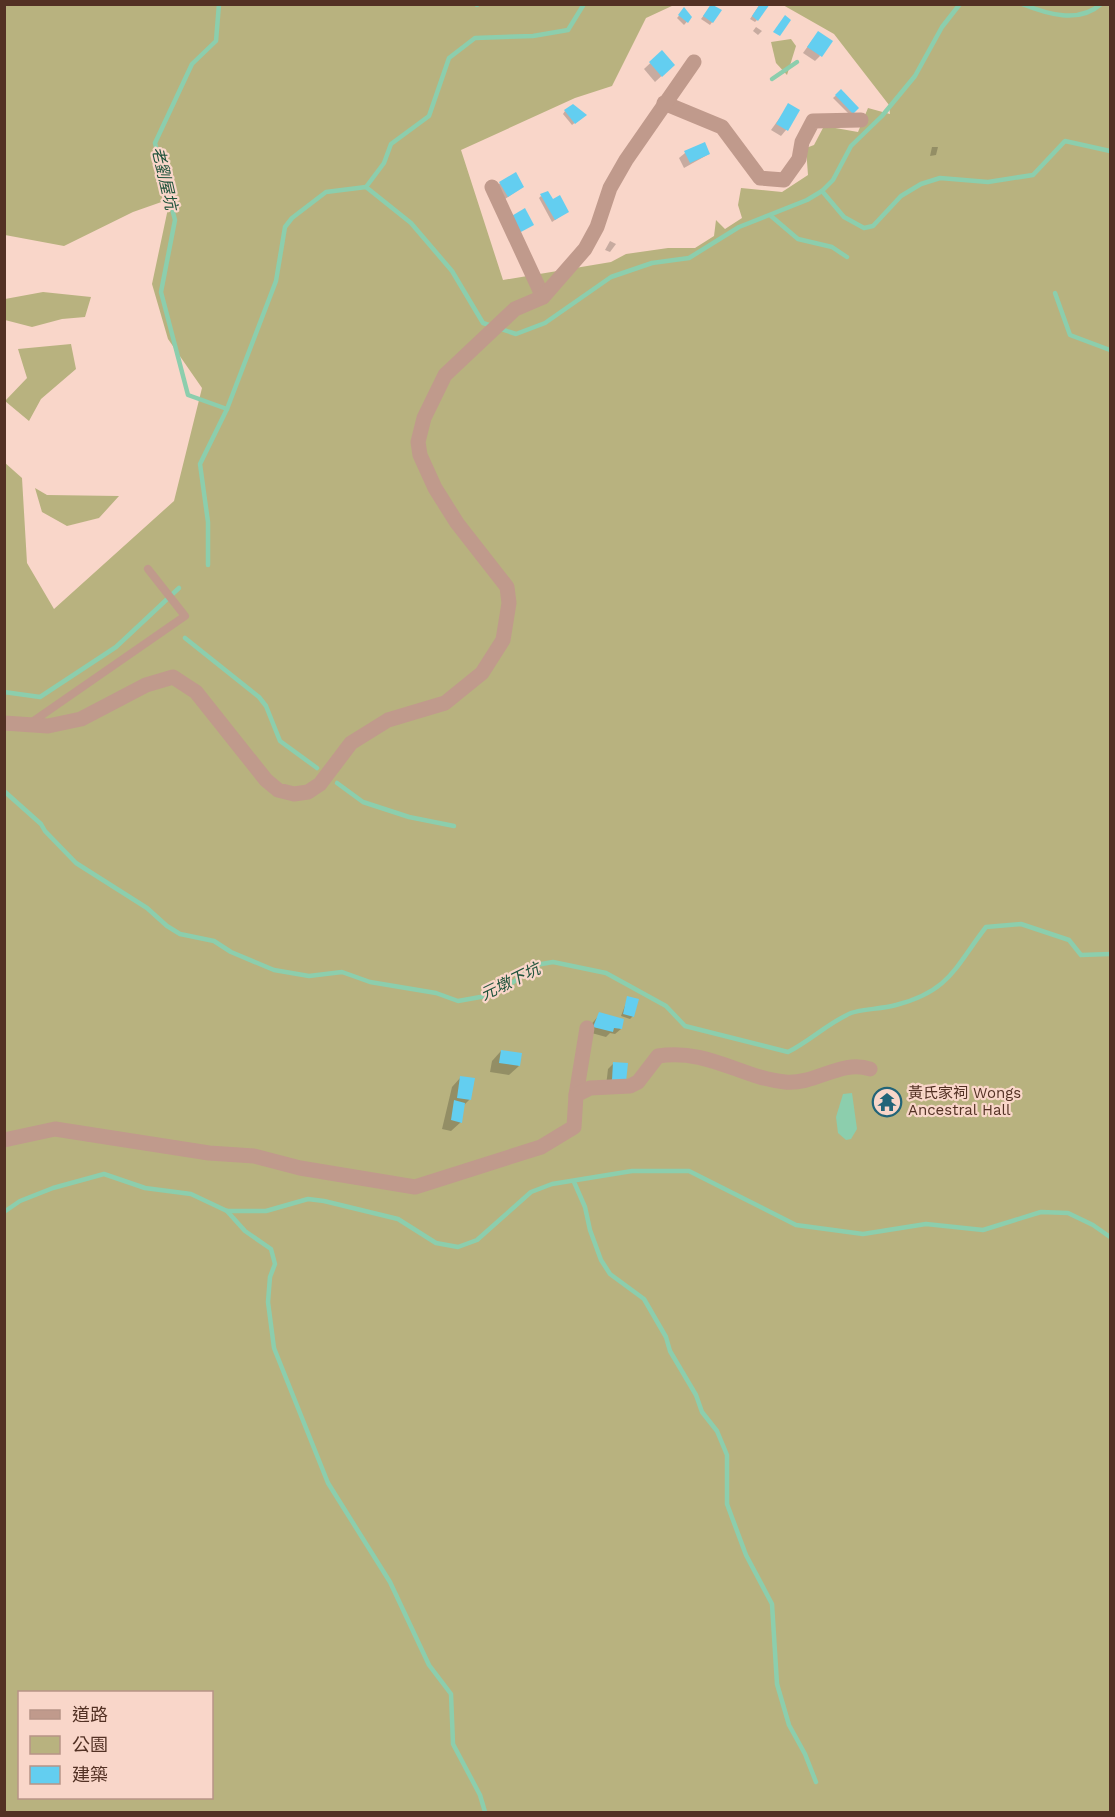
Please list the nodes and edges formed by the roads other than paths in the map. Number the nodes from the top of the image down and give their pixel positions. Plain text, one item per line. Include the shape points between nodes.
1 (694, 62) dead end
2 (664, 103) junction
3 (861, 120) dead end
4 (492, 187) dead end
5 (543, 297) junction
6 (148, 569) dead end
7 (4, 723) edge
8 (29, 725) junction
9 (586, 1028) dead end
10 (870, 1069) dead end
11 (576, 1095) junction
12 (4, 1140) edge

1 - 2 street
2 - 3 street via 722,127 760,178 784,180 799,159 802,142 813,121
2 - 5 street via 610,188 585,249
4 - 5 street
5 - 8 street via 515,309 445,375 432,397 418,442 435,488 507,587 509,603 502,640 482,673 445,703 388,720 351,743 320,784 302,793 278,790 266,780 196,692 173,677 146,685 81,719 48,726
6 - 8 lane via 185,616
7 - 8 street
9 - 11 street
10 - 11 street via 850,1066 802,1083 782,1082 714,1060 672,1054 658,1056 638,1082 630,1086 590,1088
11 - 12 street via 574,1127 541,1147 415,1187 300,1168 254,1156 209,1153 55,1129

